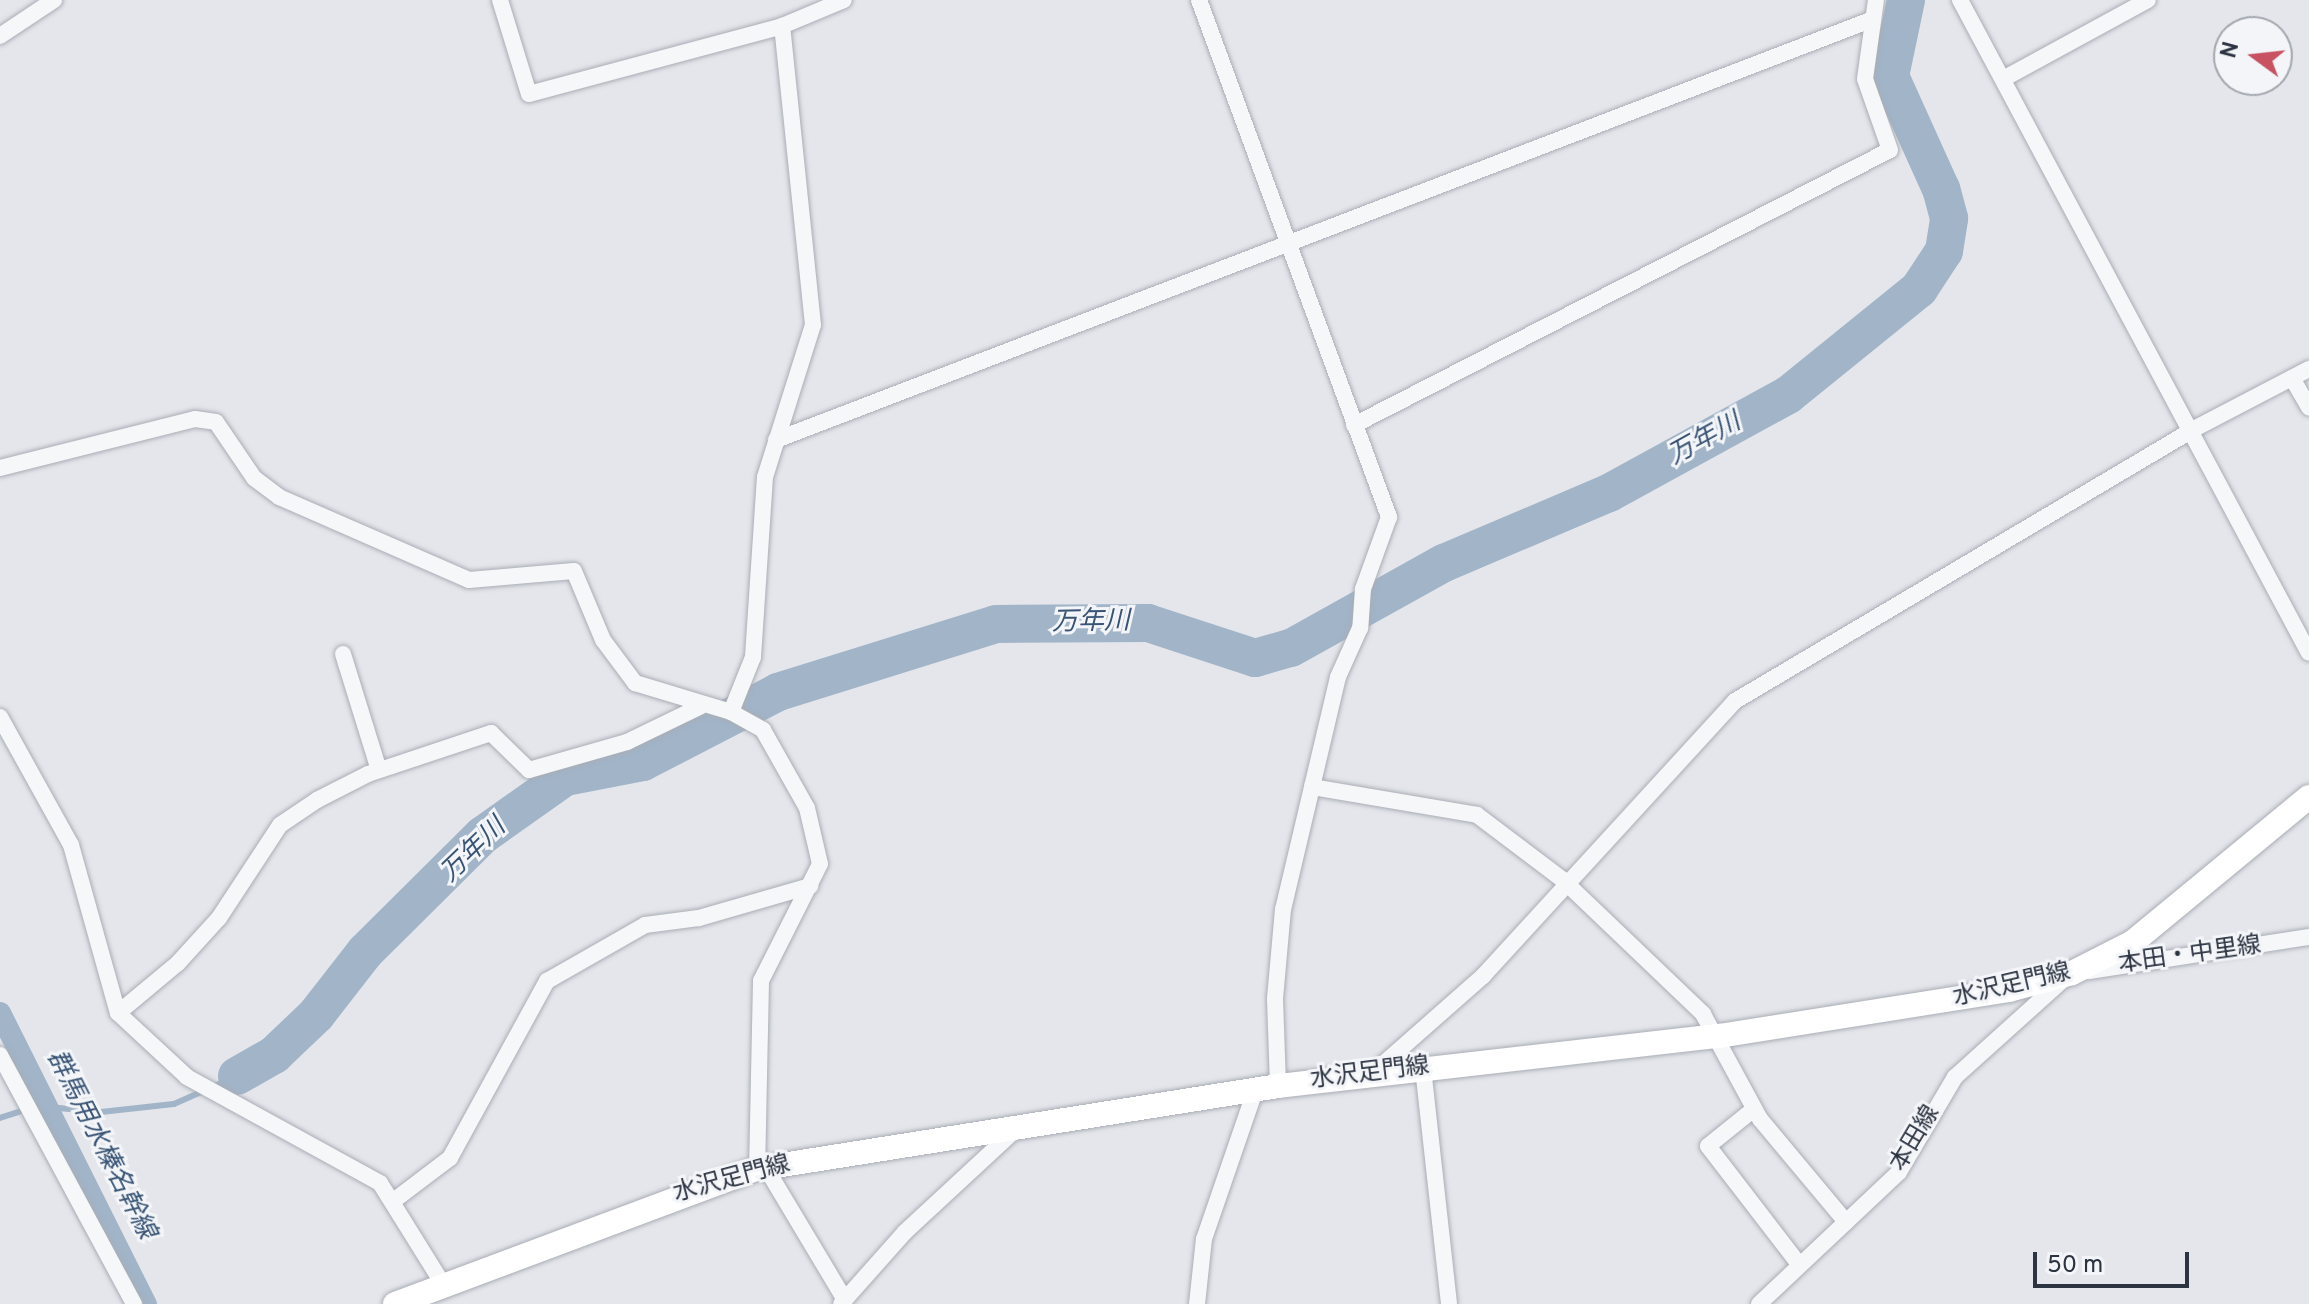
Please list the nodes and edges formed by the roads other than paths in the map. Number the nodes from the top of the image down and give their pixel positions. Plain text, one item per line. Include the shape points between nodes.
1 (54, 0) edge
2 (500, 0) edge
3 (844, 0) edge
4 (1199, 0) edge
5 (1876, 0) edge
6 (1960, 0) edge
7 (2148, 0) edge
8 (1868, 21) junction
9 (782, 26) junction
10 (0, 36) edge
11 (2003, 79) junction
12 (1286, 244) junction
13 (2309, 369) edge
14 (2292, 378) junction
15 (2309, 408) edge
16 (1354, 425) junction
17 (2194, 429) junction
18 (776, 440) junction
19 (0, 468) edge
20 (2309, 653) edge
21 (343, 654) dead end
22 (701, 706) junction
23 (731, 712) junction
24 (0, 717) edge
25 (379, 770) junction
26 (1312, 787) junction
27 (2309, 797) edge
28 (1563, 880) junction
29 (810, 886) junction
30 (2309, 937) edge
31 (2072, 973) junction
32 (118, 1013) junction
33 (1719, 1036) junction
34 (0, 1055) edge
35 (1423, 1068) junction
36 (1373, 1073) junction
37 (6, 1081) edge
38 (1266, 1088) junction
39 (1754, 1109) junction
40 (1016, 1129) junction
41 (762, 1169) junction
42 (392, 1202) junction
43 (1846, 1222) junction
44 (1799, 1264) junction
45 (441, 1281) junction
46 (843, 1302) edge
47 (134, 1304) edge
48 (395, 1304) edge
49 (1197, 1304) edge
50 (1449, 1304) edge
51 (1759, 1304) edge

1 - 10 street
2 - 9 street via 529,94
3 - 9 street
4 - 12 street
5 - 8 street
6 - 11 street
7 - 11 street
8 - 12 street
8 - 16 street via 1865,79 1890,150
9 - 18 street via 813,325
11 - 17 street
12 - 16 street
12 - 18 street
13 - 14 street
14 - 15 street
14 - 17 street
16 - 26 street via 1389,517
17 - 20 street
17 - 28 street via 1961,573 1748,692
18 - 23 street via 761,515 753,657
19 - 22 street via 195,419 216,422 254,478 279,497 469,580 574,571 626,675 660,696
21 - 25 street
22 - 23 street
22 - 25 street via 627,742 529,770 491,733
23 - 29 street via 777,747 807,808 819,846
24 - 32 street via 71,845
25 - 32 street via 280,825 219,918
26 - 28 street via 1477,815
26 - 38 street via 1283,909
27 - 31 main road, 水沢足門線 via 2133,942
28 - 33 street
28 - 36 street via 1483,976
29 - 41 street via 761,981
29 - 42 street via 708,916 645,925 547,981 450,1158
30 - 31 street, 本田・中里線
31 - 33 main road, 水沢足門線 via 1937,1003
31 - 43 street, 本田線 via 1955,1077 1899,1172
32 - 42 street via 193,1081 354,1166
33 - 35 main road, 水沢足門線
33 - 39 street
34 - 37 street
35 - 36 main road, 水沢足門線
35 - 50 street
36 - 38 main road, 水沢足門線
37 - 47 street via 23,1096
38 - 40 main road, 水沢足門線
38 - 49 street via 1204,1239
39 - 43 street
39 - 44 street via 1708,1146
40 - 41 main road, 水沢足門線
40 - 46 street via 905,1232
41 - 45 main road, 水沢足門線
41 - 46 street
42 - 45 street
43 - 44 street, 本田線
44 - 51 street, 本田線
45 - 48 main road, 水沢足門線

